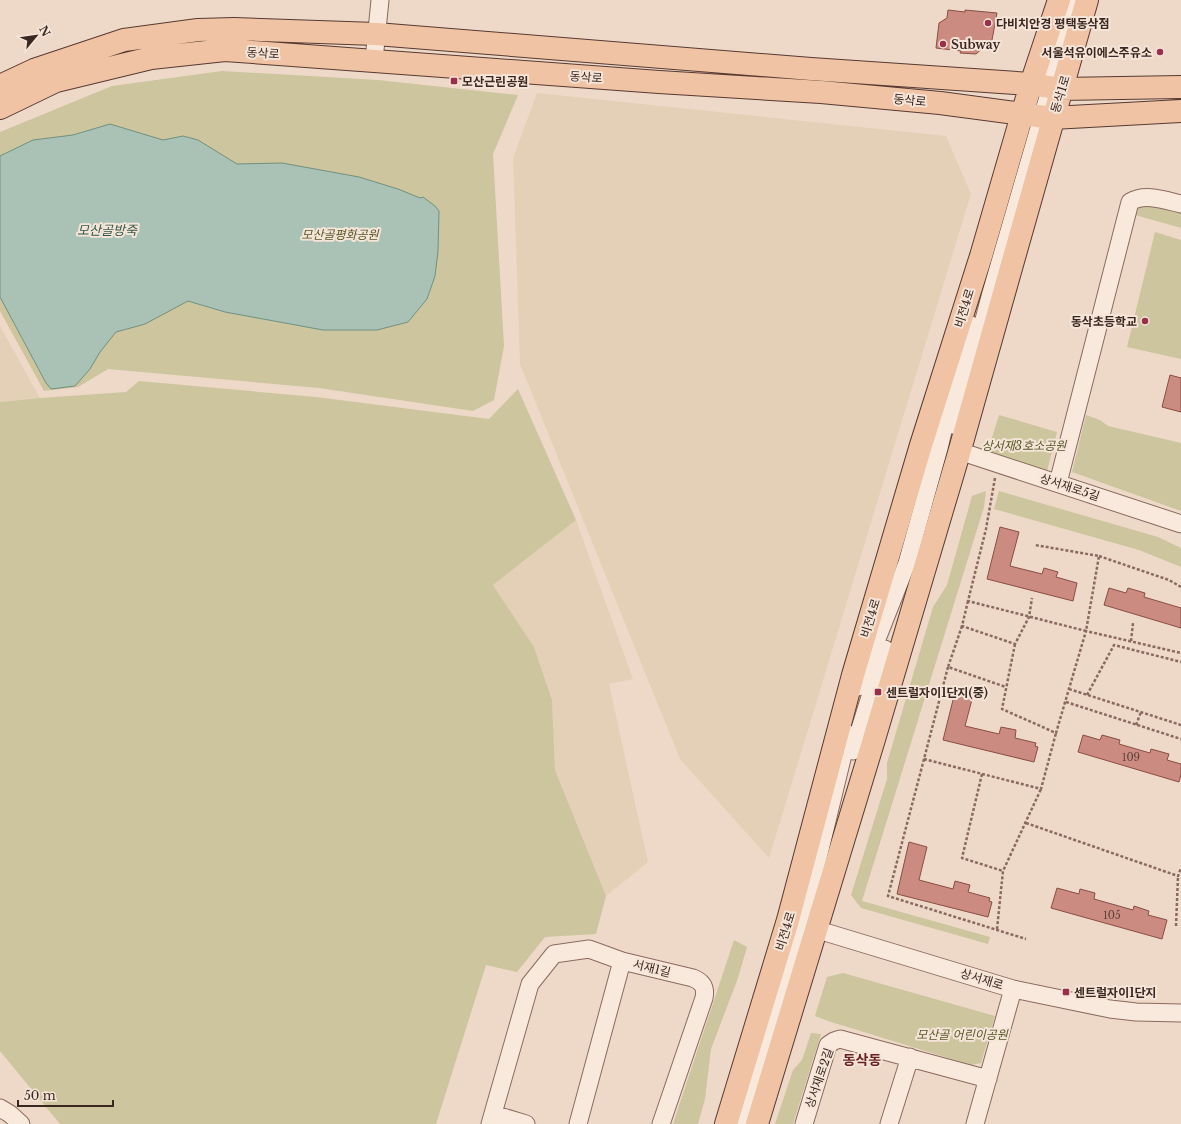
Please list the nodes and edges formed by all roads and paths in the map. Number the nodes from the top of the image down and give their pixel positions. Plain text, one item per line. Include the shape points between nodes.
1 (380, 0) edge
2 (1059, 0) edge
3 (1071, 0) edge
4 (1078, 0) edge
5 (1087, 0) edge
6 (376, 34) junction
7 (374, 60) junction
8 (0, 86) edge
9 (1181, 86) edge
10 (1046, 87) junction
11 (0, 108) edge
12 (1181, 111) edge
13 (1037, 116) junction
14 (1181, 204) edge
15 (981, 256) junction
16 (977, 300) junction
17 (959, 451) junction
18 (998, 463) junction
19 (1058, 483) junction
20 (1181, 524) edge
21 (936, 530) junction
22 (1035, 545) dead end
23 (1099, 556) junction
24 (913, 574) junction
25 (1181, 587) edge
26 (1032, 598) dead end
27 (968, 601) junction
28 (1030, 617) junction
29 (1133, 622) dead end
30 (962, 626) junction
31 (1086, 632) junction
32 (1131, 642) junction
33 (1015, 644) junction
34 (1181, 653) edge
35 (1181, 662) edge
36 (948, 667) junction
37 (861, 681) junction
38 (1006, 686) junction
39 (1070, 689) junction
40 (1087, 695) junction
41 (1066, 702) junction
42 (1141, 712) junction
43 (844, 714) junction
44 (1136, 725) junction
45 (1181, 725) edge
46 (1056, 733) junction
47 (1181, 739) edge
48 (924, 759) junction
49 (982, 774) junction
50 (1042, 789) junction
51 (1026, 823) junction
52 (1181, 868) edge
53 (1003, 871) junction
54 (1178, 876) junction
55 (804, 925) junction
56 (1176, 926) dead end
57 (997, 929) junction
58 (1026, 939) dead end
59 (622, 961) junction
60 (1013, 989) junction
61 (1181, 1013) edge
62 (910, 1058) junction
63 (988, 1079) junction
64 (0, 1108) edge
65 (491, 1119) edge
66 (21, 1124) edge
67 (526, 1124) edge
68 (578, 1124) edge
69 (661, 1124) edge
70 (726, 1124) edge
71 (741, 1124) edge
72 (750, 1124) edge
73 (757, 1124) edge
74 (804, 1124) edge
75 (889, 1124) edge
76 (975, 1124) edge

1 - 6 street
2 - 10 main road, 동삭1로
3 - 10 street
4 - 10 street
5 - 10 main road, 동삭1로
6 - 7 street
6 - 8 main road, 동삭로 via 234,29 198,30 124,40 34,70
6 - 10 main road, 동삭로
7 - 11 main road, 동삭로 via 225,50 151,58 56,81
7 - 13 main road, 동삭로 via 821,92 940,103
9 - 10 main road, 동삭로
10 - 13 main road, 동삭1로
10 - 13 main road, 동삭1로
12 - 13 main road, 동삭로
13 - 15 main road, 비전4로
13 - 16 street
13 - 17 main road, 비전4로
13 - 24 street via 950,448
14 - 19 street via 1145,197 1130,202
15 - 16 street
15 - 43 main road, 비전4로 via 919,453 853,675
16 - 37 street via 907,563
17 - 18 street, 상서재로5길
17 - 21 main road, 비전4로
18 - 19 street, 상서재로5길
18 - 27 path via 986,529
19 - 20 street, 상서재로5길
21 - 24 street
21 - 55 main road, 비전4로
22 - 23 path
23 - 25 path via 1169,580
23 - 31 path
24 - 55 street via 892,627 843,782 818,901
26 - 28 path
27 - 28 path
27 - 30 path
28 - 31 path
28 - 33 path
29 - 32 path
30 - 33 path
30 - 36 path
31 - 32 path
31 - 39 path
32 - 34 path
33 - 38 path
35 - 40 path via 1114,645
36 - 38 path
36 - 48 path
37 - 43 street
37 - 55 street
38 - 46 path via 1002,709
39 - 40 path
39 - 41 path
40 - 42 path
41 - 44 path
41 - 46 path
42 - 44 path
42 - 45 path
43 - 55 main road, 비전4로
44 - 47 path
46 - 50 path
48 - 49 path
48 - 57 path via 888,896
49 - 50 path
49 - 53 path via 962,858
50 - 51 path
51 - 53 path
51 - 54 path
52 - 54 path
53 - 57 path
54 - 56 path
55 - 60 street, 상서재로
55 - 70 main road, 비전4로
55 - 71 street
55 - 72 street via 776,1040
55 - 73 main road, 비전4로
57 - 58 path
59 - 65 street via 589,949 554,954 530,984
59 - 68 street, 서재1길
59 - 69 street, 서재1길 via 693,978 704,986 704,998
60 - 61 street, 상서재로 via 1110,1009
60 - 63 street
62 - 63 street, 상서재로2길
62 - 74 street, 상서재로2길 via 840,1038 834,1041 828,1046
62 - 75 street
63 - 76 street
64 - 66 street
65 - 67 street

